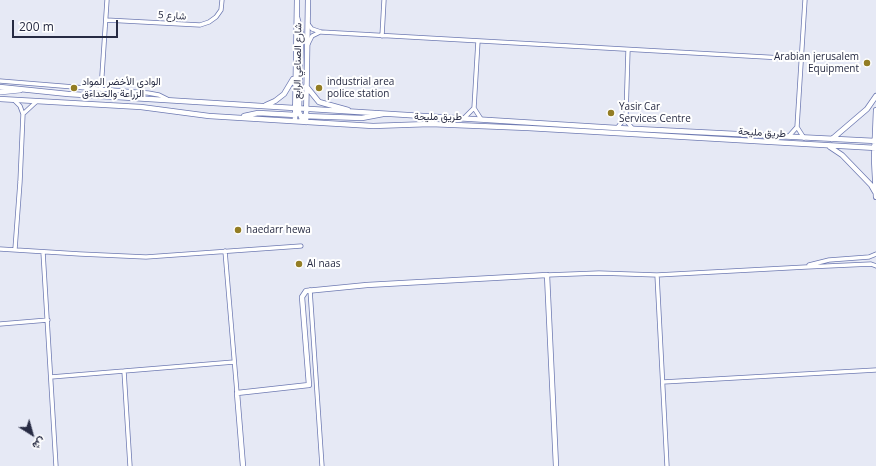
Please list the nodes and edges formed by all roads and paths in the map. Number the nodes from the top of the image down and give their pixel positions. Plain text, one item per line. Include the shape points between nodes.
1 (107, 0) edge
2 (222, 0) edge
3 (296, 0) edge
4 (308, 0) edge
5 (384, 0) edge
6 (805, 0) edge
7 (296, 14) junction
8 (106, 20) junction
9 (308, 24) junction
10 (321, 32) junction
11 (382, 36) junction
12 (478, 41) junction
13 (307, 45) junction
14 (628, 50) junction
15 (801, 59) junction
16 (294, 76) junction
17 (0, 81) edge
18 (306, 86) junction
19 (0, 87) edge
20 (20, 90) junction
21 (101, 90) junction
22 (0, 92) edge
23 (876, 96) edge
24 (0, 100) edge
25 (14, 100) junction
26 (167, 100) junction
27 (36, 102) junction
28 (263, 105) junction
29 (294, 108) junction
30 (306, 108) junction
31 (474, 108) junction
32 (876, 110) edge
33 (349, 111) junction
34 (387, 113) junction
35 (23, 114) junction
36 (300, 115) junction
37 (626, 116) junction
38 (241, 117) junction
39 (464, 118) junction
40 (481, 118) junction
41 (797, 127) junction
42 (617, 128) junction
43 (633, 128) junction
44 (749, 134) junction
45 (788, 137) junction
46 (804, 138) junction
47 (832, 139) junction
48 (743, 141) junction
49 (875, 141) edge
50 (827, 146) junction
51 (875, 148) edge
52 (876, 196) edge
53 (301, 246) dead end
54 (0, 249) edge
55 (15, 249) junction
56 (225, 251) junction
57 (43, 252) junction
58 (876, 254) edge
59 (876, 266) edge
60 (806, 267) junction
61 (547, 275) junction
62 (657, 275) junction
63 (310, 290) junction
64 (48, 320) junction
65 (0, 324) edge
66 (234, 362) junction
67 (876, 370) edge
68 (124, 371) junction
69 (51, 377) junction
70 (663, 382) junction
71 (236, 393) junction
72 (56, 466) edge
73 (130, 466) edge
74 (242, 466) edge
75 (322, 466) edge
76 (556, 466) edge
77 (667, 466) edge

1 - 8 street
2 - 8 street, شارع 5 via 221,10 216,17 200,25
3 - 7 main road, شارع الصناعي الرابع
4 - 9 main road, شارع الصناعي الرابع
5 - 11 street
6 - 15 street
7 - 16 main road, شارع الصناعي الرابع
7 - 36 main road via 301,33
8 - 21 street
9 - 10 street via 314,31
9 - 13 main road, شارع الصناعي الرابع
10 - 11 street
10 - 13 street via 314,35
11 - 12 street
12 - 14 street
12 - 31 street
13 - 18 main road, شارع الصناعي الرابع
14 - 15 street
14 - 37 street
15 - 41 street
16 - 28 main road via 280,98
16 - 29 main road, شارع الصناعي الرابع
17 - 21 street
18 - 30 main road, شارع الصناعي الرابع
18 - 33 main road via 319,102 343,107
19 - 20 main road, طريق مليحة
20 - 22 highway
20 - 26 main road, طريق مليحة
21 - 26 street via 151,94
23 - 47 main road via 867,109
24 - 25 main road, طريق مليحة
25 - 27 main road, طريق مليحة
25 - 35 street
26 - 28 main road, طريق مليحة
27 - 35 street
27 - 38 main road, طريق مليحة via 141,107 196,115
28 - 29 main road, طريق مليحة
29 - 36 main road, طريق مليحة
29 - 36 main road, شارع الصناعي الرابع
30 - 33 main road, طريق مليحة
30 - 36 main road, طريق مليحة
31 - 39 street
31 - 40 street
32 - 49 main road
33 - 34 main road, طريق مليحة
34 - 36 main road via 367,118
34 - 39 main road, طريق مليحة
35 - 55 street
36 - 38 main road via 258,114
36 - 38 main road, طريق مليحة via 295,121
36 - 48 main road, طريق مليحة via 306,122 381,127 435,124
37 - 42 street
37 - 43 street
39 - 40 main road, طريق مليحة
40 - 42 main road, طريق مليحة
41 - 45 street
41 - 46 street
42 - 43 main road, طريق مليحة
43 - 44 main road, طريق مليحة
44 - 45 main road, طريق مليحة
44 - 48 main road
45 - 46 main road, طريق مليحة
46 - 47 main road, طريق مليحة
47 - 49 main road, طريق مليحة
48 - 50 main road, طريق مليحة
49 - 51 main road
50 - 51 main road, طريق مليحة
50 - 52 main road via 842,155 871,185
51 - 52 main road
53 - 56 street
54 - 55 street
55 - 57 street
56 - 57 street via 146,257
56 - 66 street
57 - 64 street
58 - 60 street via 869,257 829,260
59 - 60 street via 871,264
60 - 62 street
61 - 62 street
61 - 63 main road
61 - 76 main road
62 - 70 street
63 - 71 main road via 302,297 308,386
63 - 75 street
64 - 65 street
64 - 69 street
66 - 68 street
66 - 71 street
67 - 70 street
68 - 69 street
68 - 73 street
69 - 72 street
70 - 77 street
71 - 74 main road

